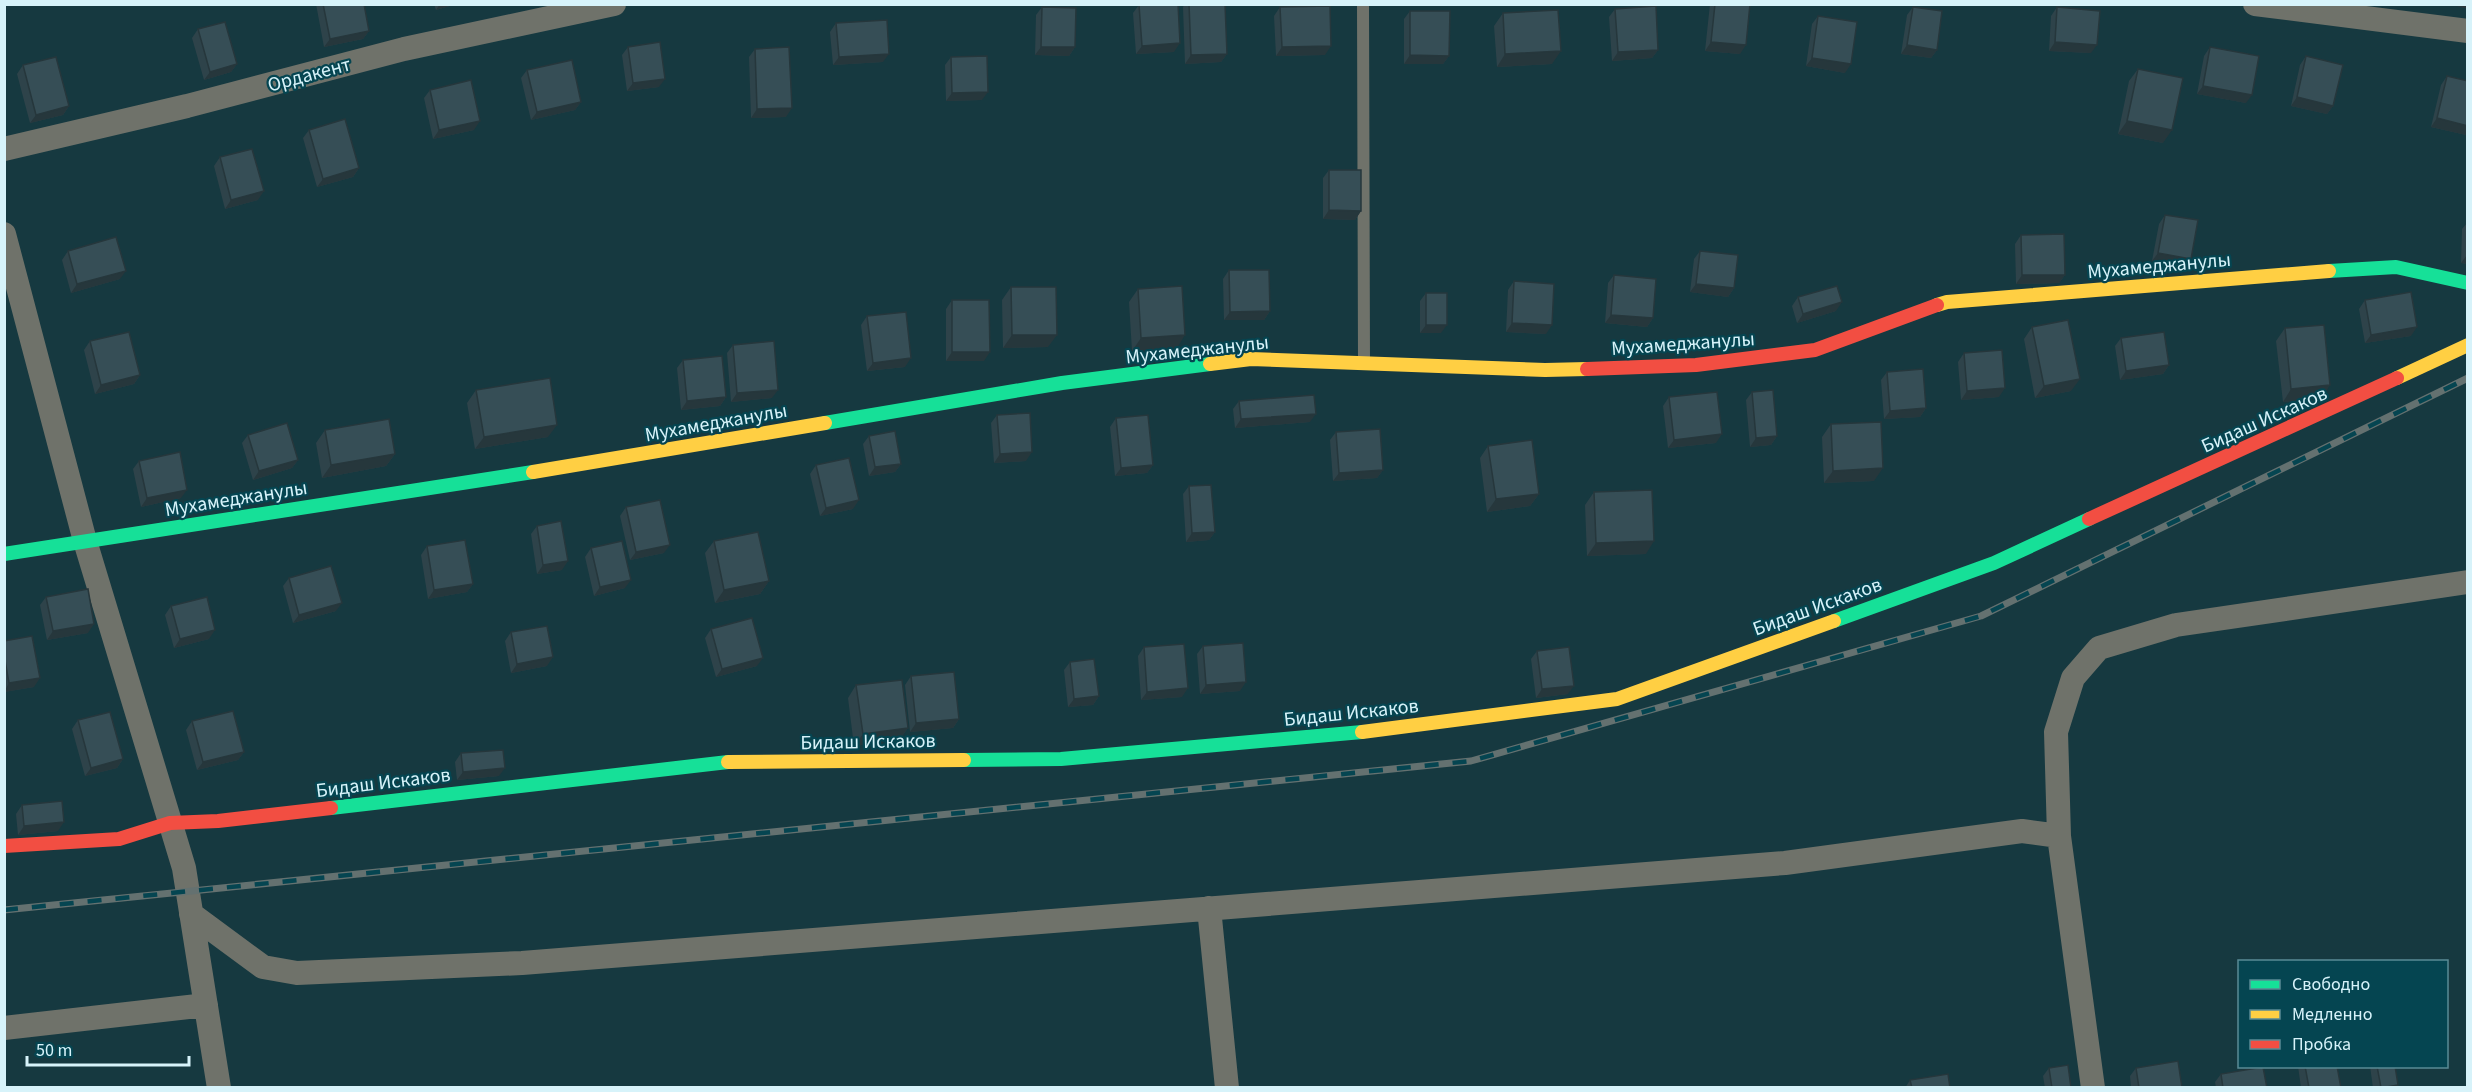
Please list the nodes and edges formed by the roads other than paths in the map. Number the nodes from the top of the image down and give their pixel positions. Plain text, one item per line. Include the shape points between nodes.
1 (614, 4) edge
2 (1363, 4) edge
3 (2255, 4) edge
4 (2468, 32) edge
5 (4, 149) edge
6 (4, 234) edge
7 (2468, 283) edge
8 (2468, 345) edge
9 (1364, 363) junction
10 (85, 541) junction
11 (4, 554) edge
12 (2468, 582) edge
13 (170, 823) junction
14 (2059, 836) junction
15 (4, 846) edge
16 (1209, 908) junction
17 (191, 914) junction
18 (206, 1005) junction
19 (4, 1028) edge
20 (219, 1088) edge
21 (1227, 1088) edge
22 (2093, 1088) edge

1 - 5 street, Ордакент via 404,49
2 - 9 lane
3 - 4 street
6 - 10 street
7 - 9 street, Мухамеджанулы via 2396,267 1947,302 1815,350 1696,365 1545,370
8 - 13 street, Бидаш Искаков via 1994,563 1617,699 1393,729 1061,759 727,762 218,821
9 - 10 street, Мухамеджанулы via 1251,359 1062,383 573,466
10 - 11 street, Мухамеджанулы
10 - 13 street
12 - 14 street via 2176,625 2099,648 2073,678 2056,732
13 - 15 street, Бидаш Искаков via 119,839
13 - 17 street via 184,868
14 - 16 street via 2022,831 1785,863
14 - 22 street
16 - 17 street via 522,963 297,973 263,967
16 - 21 street
17 - 18 street
18 - 19 street
18 - 20 street

